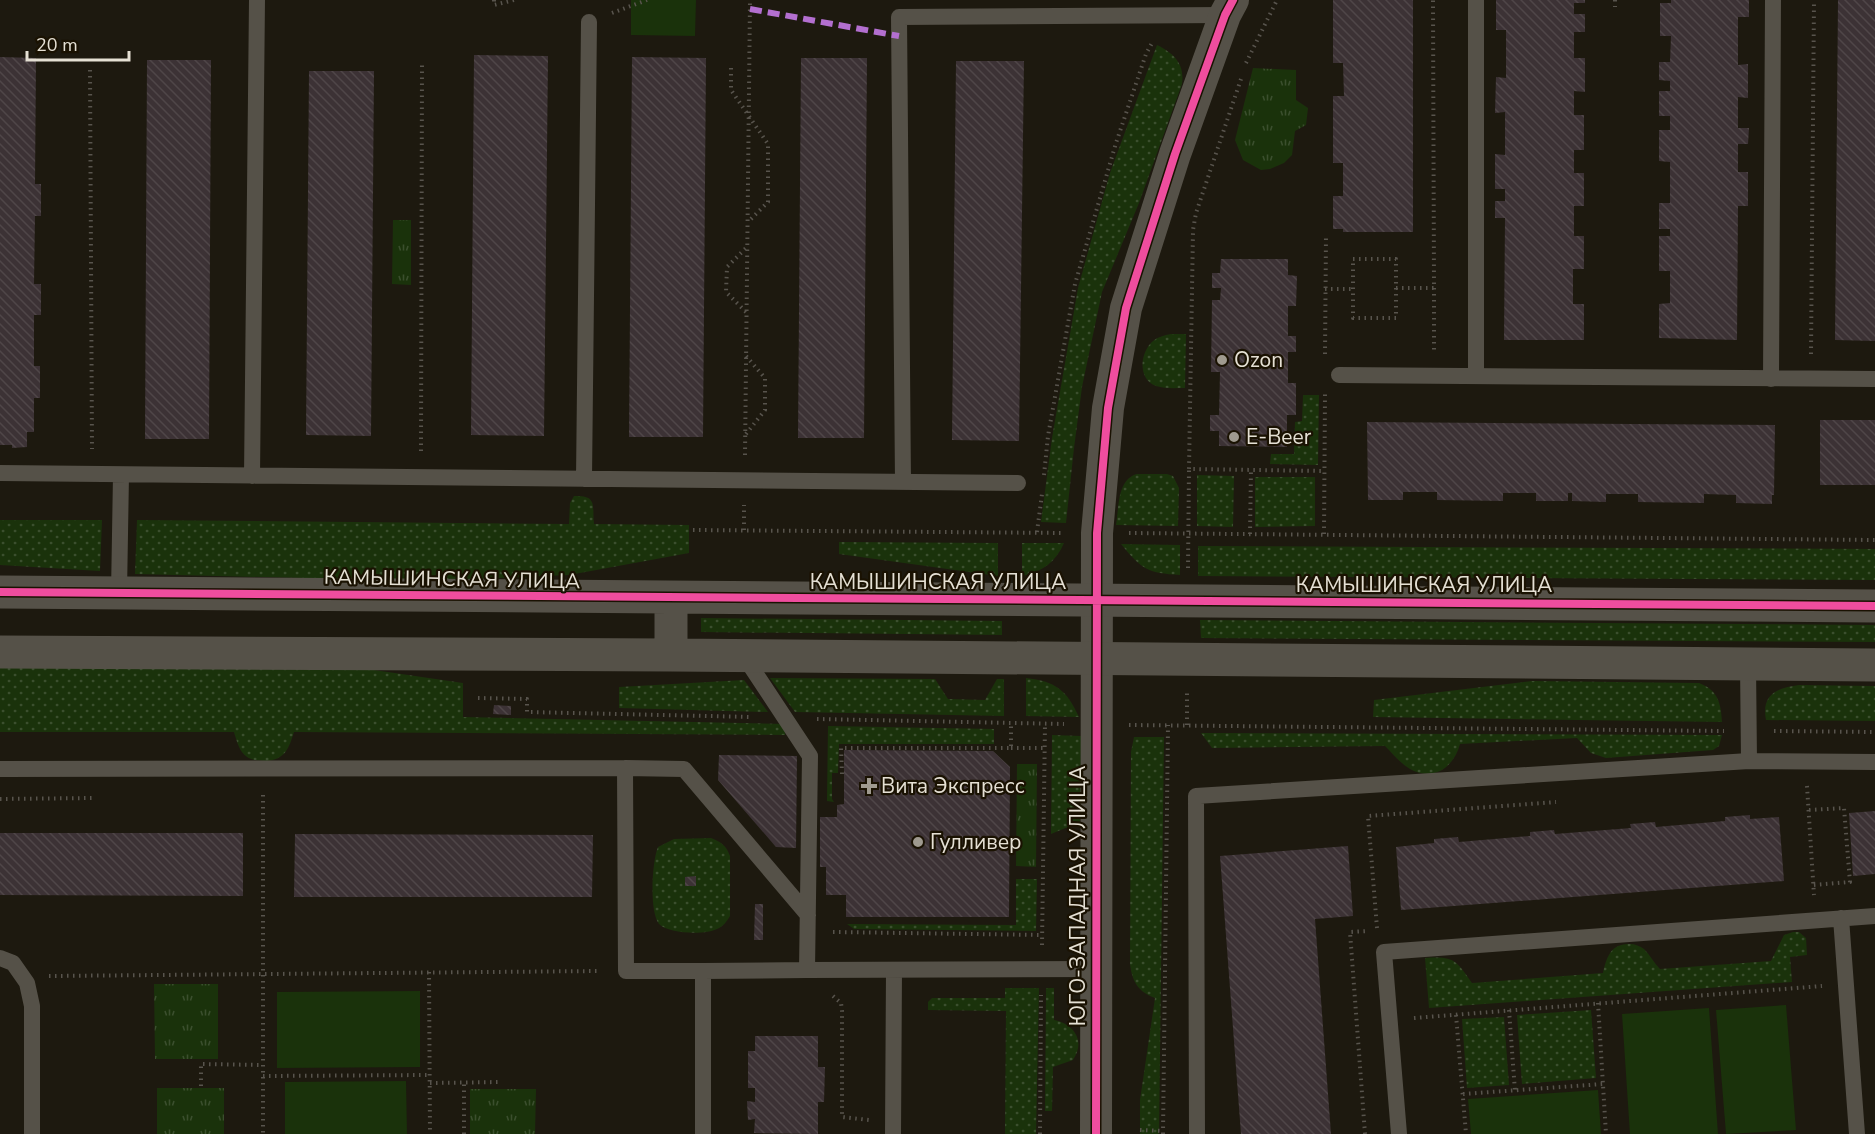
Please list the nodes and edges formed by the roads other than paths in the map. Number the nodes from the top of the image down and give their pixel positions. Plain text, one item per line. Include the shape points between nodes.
1 (257, 0) edge
2 (1476, 0) edge
3 (1773, 0) edge
4 (1229, 7) edge
5 (589, 22) road end
6 (1339, 375) dead end
7 (1476, 376) junction
8 (1771, 379) junction
9 (1875, 379) edge
10 (0, 473) edge
11 (121, 475) junction
12 (252, 476) junction
13 (584, 478) junction
14 (903, 482) junction
15 (1018, 483) dead end
16 (0, 592) edge
17 (120, 593) junction
18 (671, 599) junction
19 (1097, 601) junction
20 (1875, 606) edge
21 (0, 652) edge
22 (671, 655) junction
23 (744, 656) junction
24 (1097, 659) junction
25 (1748, 664) junction
26 (1875, 665) edge
27 (1749, 761) junction
28 (1875, 762) edge
29 (625, 768) junction
30 (0, 769) edge
31 (808, 915) junction
32 (1875, 916) edge
33 (1841, 918) junction
34 (0, 958) edge
35 (1096, 969) junction
36 (807, 970) junction
37 (894, 970) junction
38 (703, 971) junction
39 (32, 1134) edge
40 (703, 1134) edge
41 (893, 1134) edge
42 (1096, 1134) edge
43 (1197, 1134) edge
44 (1399, 1134) edge
45 (1857, 1134) edge

1 - 12 lane
2 - 7 lane
3 - 8 lane
4 - 14 lane via 1165,15 899,17
4 - 19 street, ЮГО-ЗАПАДНАЯ УЛИЦА via 1175,154 1126,308 1108,408 1097,533
5 - 13 lane
6 - 7 lane
7 - 8 lane
8 - 9 lane
10 - 11 lane
11 - 12 lane
11 - 17 lane
12 - 13 lane
13 - 14 lane
14 - 15 lane
16 - 17 street, КАМЫШИНСКАЯ УЛИЦА
17 - 18 street, КАМЫШИНСКАЯ УЛИЦА
18 - 19 street, КАМЫШИНСКАЯ УЛИЦА
18 - 22 street
19 - 20 street, КАМЫШИНСКАЯ УЛИЦА
19 - 24 street, ЮГО-ЗАПАДНАЯ УЛИЦА
21 - 22 street
22 - 23 street
23 - 24 street
23 - 31 lane via 810,756
24 - 25 street
24 - 35 street, ЮГО-ЗАПАДНАЯ УЛИЦА
25 - 26 street
25 - 27 lane
27 - 28 lane
27 - 43 lane via 1196,796
29 - 30 lane
29 - 31 lane via 684,769
29 - 38 lane via 626,971
31 - 36 lane
32 - 33 lane
33 - 44 lane via 1384,952
33 - 45 lane
34 - 39 lane via 13,963 27,983 32,1006
35 - 37 lane
35 - 42 street, ЮГО-ЗАПАДНАЯ УЛИЦА
36 - 37 lane
36 - 38 lane
37 - 41 lane
38 - 40 lane

